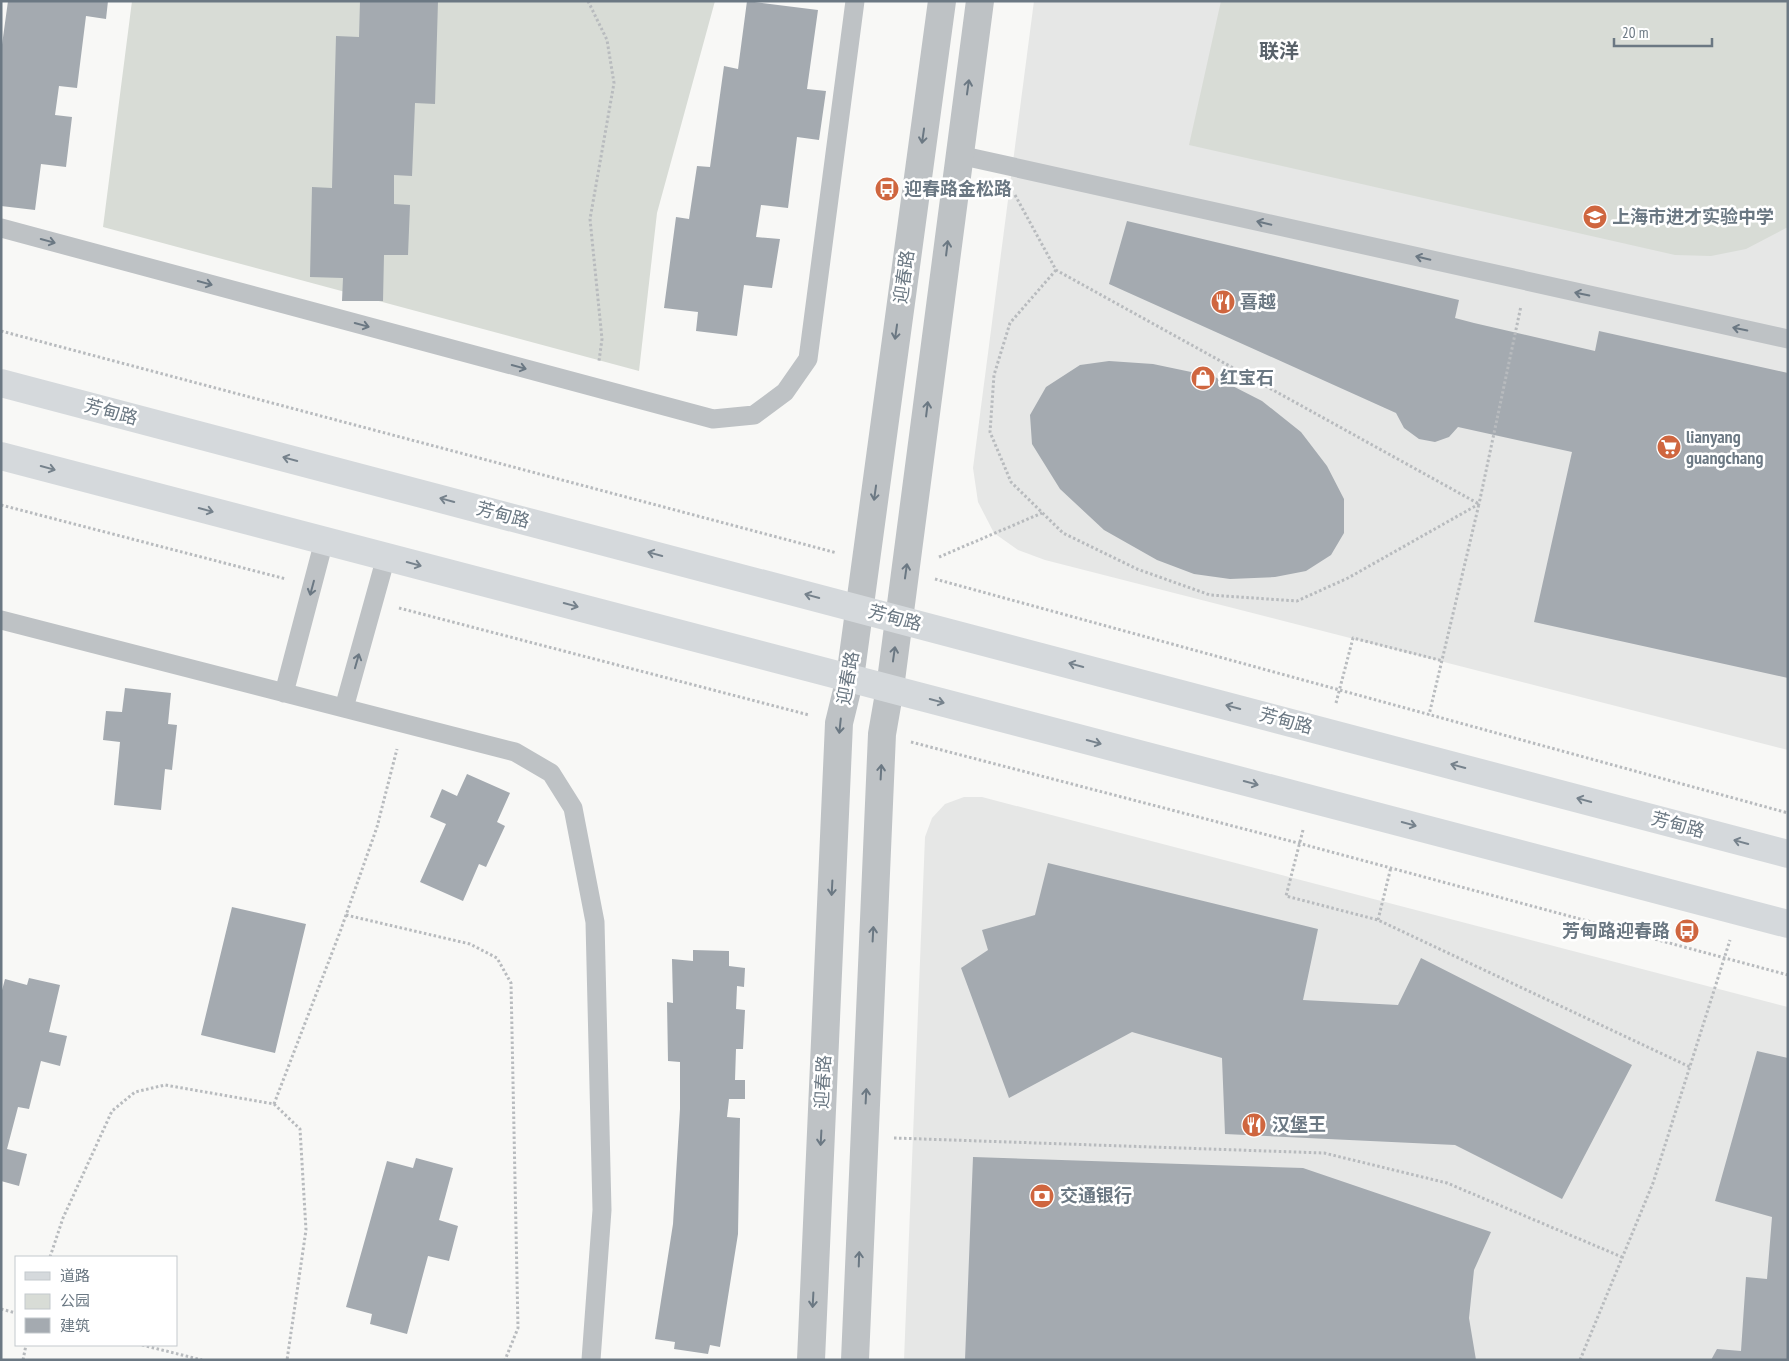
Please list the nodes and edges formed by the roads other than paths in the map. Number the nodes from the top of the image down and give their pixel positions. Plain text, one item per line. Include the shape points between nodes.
1 (855, 1) edge
2 (942, 1) edge
3 (980, 1) edge
4 (959, 155) junction
5 (1, 228) edge
6 (1788, 339) edge
7 (1, 383) edge
8 (1, 456) edge
9 (324, 541) junction
10 (386, 557) junction
11 (859, 608) junction
12 (899, 619) junction
13 (1, 620) edge
14 (850, 678) junction
15 (890, 688) junction
16 (284, 692) junction
17 (344, 708) junction
18 (1788, 854) edge
19 (1788, 924) edge
20 (592, 1360) edge
21 (811, 1360) edge
22 (855, 1360) edge

5 -> 1 lane via 713,419 754,415 785,392 808,359
2 -> 11 street, 迎春路
4 -> 3 street
6 -> 4 lane
12 -> 4 street
11 -> 7 main road, 芳甸路
8 -> 9 main road
9 - 10 main road
9 -> 16 lane
10 -> 14 main road
17 -> 10 lane
11 - 12 main road, 芳甸路
11 - 14 street, 迎春路
15 -> 12 street
18 -> 12 main road, 芳甸路
13 - 16 lane
14 - 15 main road
14 -> 21 street, 迎春路 via 839,723
15 -> 19 main road
22 -> 15 street via 882,734
16 - 17 lane
17 - 20 lane via 515,752 551,773 573,808 594,922 602,1210

